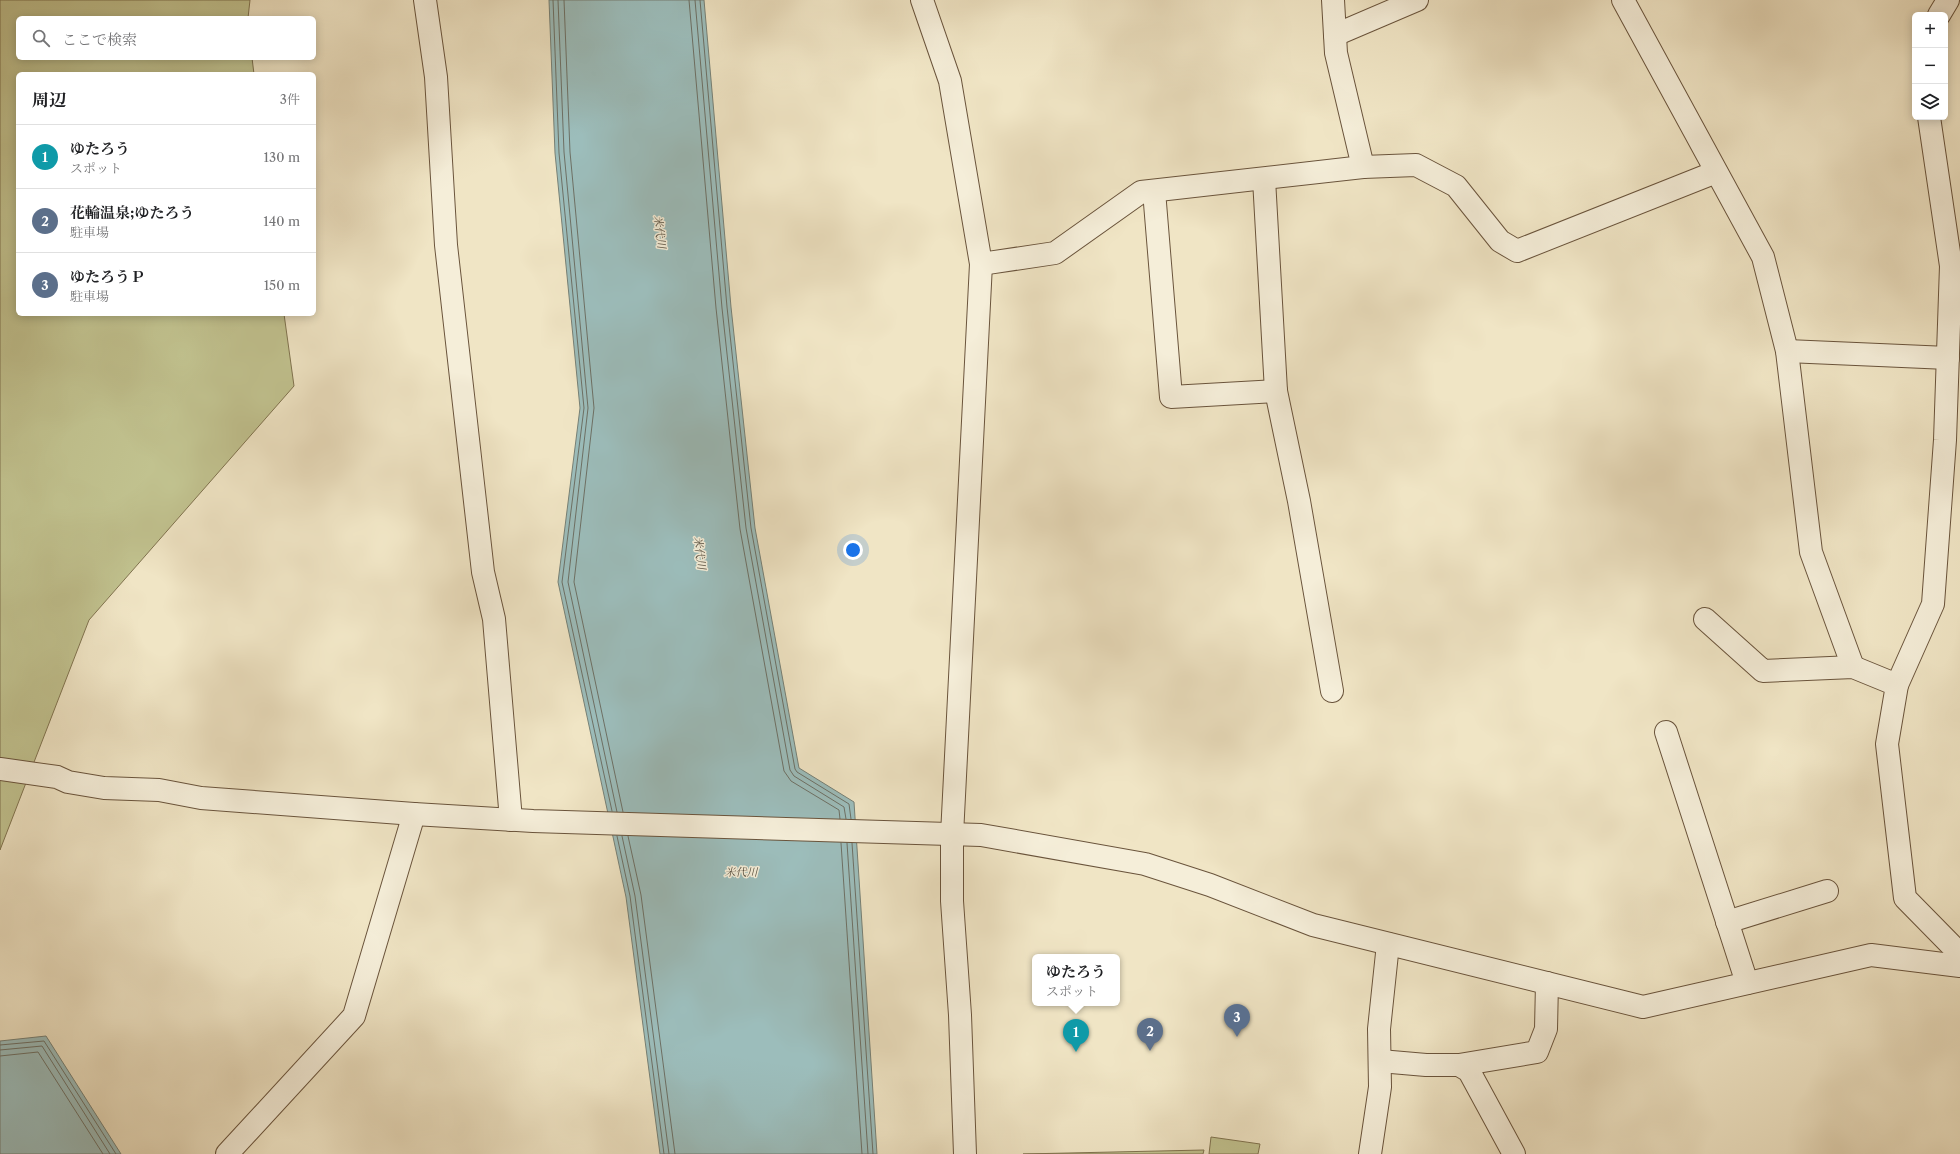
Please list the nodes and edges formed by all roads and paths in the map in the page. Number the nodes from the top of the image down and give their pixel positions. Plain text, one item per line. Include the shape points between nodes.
1 (425, 0) edge
2 (922, 0) edge
3 (1333, 0) edge
4 (1417, 0) edge
5 (1623, 0) edge
6 (1948, 0) edge
7 (1941, 12) edge
8 (1335, 35) junction
9 (1930, 120) edge
10 (1363, 167) junction
11 (1716, 172) junction
12 (1264, 179) junction
13 (1154, 191) junction
14 (981, 264) junction
15 (1952, 349) edge
16 (1787, 351) junction
17 (1276, 391) junction
18 (1705, 619) dead end
19 (1853, 667) junction
20 (1897, 685) junction
21 (1332, 691) dead end
22 (1666, 732) dead end
23 (0, 769) edge
24 (414, 814) junction
25 (511, 820) junction
26 (952, 835) junction
27 (1827, 891) dead end
28 (1728, 922) junction
29 (1388, 944) junction
30 (1960, 954) edge
31 (1960, 966) edge
32 (1547, 983) junction
33 (1747, 983) junction
34 (1380, 1061) junction
35 (1459, 1065) junction
36 (227, 1154) edge
37 (965, 1154) edge
38 (1370, 1154) edge
39 (1514, 1154) edge

1 - 25 street via 436,77 446,245 483,572 494,619
2 - 14 street via 950,81
3 - 8 street
4 - 8 street
5 - 11 street
6 - 7 street
8 - 10 street via 1336,53
9 - 15 street via 1951,266
10 - 11 street via 1416,165 1456,186 1500,241 1517,251
10 - 12 street
11 - 16 street via 1763,257
12 - 13 street
12 - 17 street
13 - 14 street via 1141,192 1055,253
13 - 17 street via 1171,397
14 - 26 street
15 - 16 street
15 - 20 street via 1933,604
16 - 19 street via 1811,552
17 - 21 street via 1299,501
18 - 19 street via 1763,671
19 - 20 street
20 - 30 street via 1888,744 1905,898
22 - 28 street
23 - 24 street via 57,777 68,782 104,788 159,790 201,798
24 - 25 street
24 - 36 street via 354,1016
25 - 26 street
26 - 29 street via 981,835 1144,864 1210,885 1313,925
26 - 37 street via 952,901 960,1014
27 - 28 street
28 - 33 street
29 - 32 street
29 - 34 street via 1379,1029
31 - 33 street via 1871,955
32 - 33 street via 1643,1007
32 - 35 street via 1546,1029 1537,1052
34 - 35 street
34 - 38 street via 1380,1087
35 - 39 street via 1469,1071

